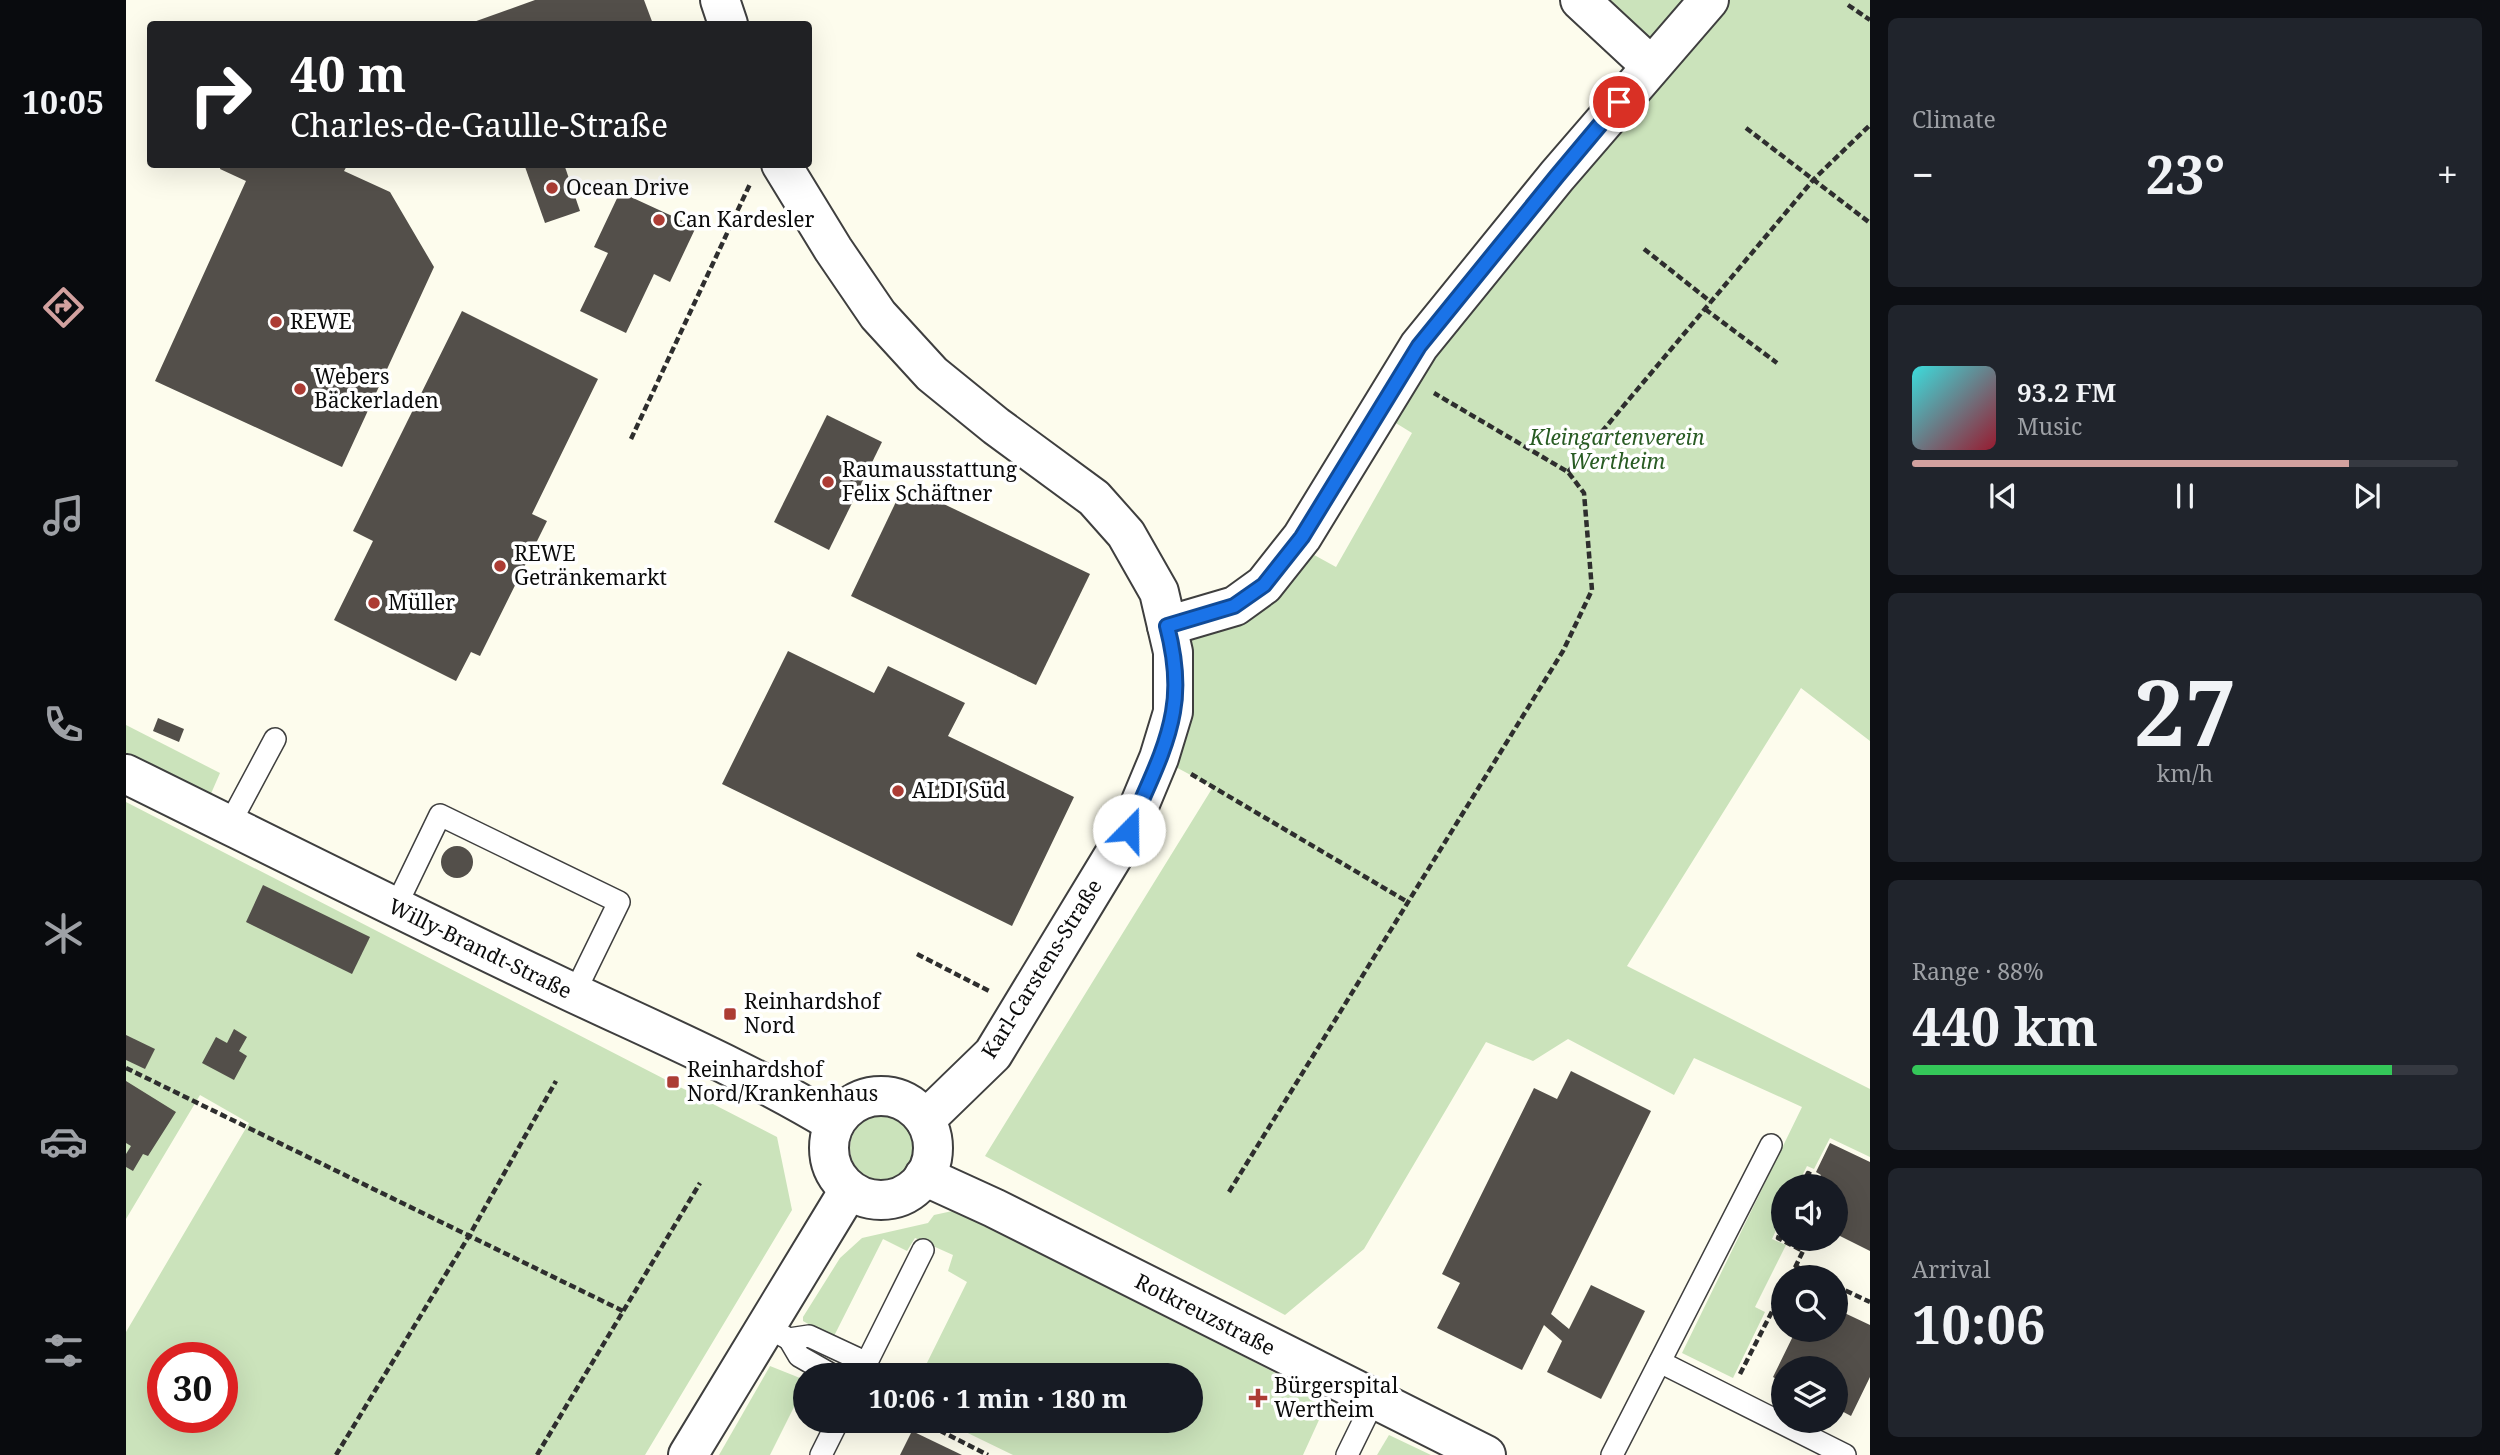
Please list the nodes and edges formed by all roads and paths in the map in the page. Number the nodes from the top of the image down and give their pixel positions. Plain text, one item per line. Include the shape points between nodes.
1 (720, 0) edge
2 (1580, 0) edge
3 (1709, 0) edge
4 (1848, 5) dead end
5 (1870, 20) edge
6 (727, 21) edge
7 (1651, 66) junction
8 (1870, 125) edge
9 (1746, 128) dead end
10 (768, 169) edge
11 (1814, 179) junction
12 (1870, 223) edge
13 (1644, 249) dead end
14 (1711, 302) junction
15 (1705, 309) junction
16 (1777, 363) dead end
17 (1401, 373) junction
18 (631, 439) dead end
19 (1568, 472) junction
20 (1167, 626) junction
21 (275, 739) dead end
22 (1159, 758) junction
23 (126, 774) edge
24 (229, 825) junction
25 (1406, 901) junction
26 (395, 908) junction
27 (917, 954) dead end
28 (574, 993) junction
29 (1021, 1008) junction
30 (126, 1068) edge
31 (556, 1082) dead end
32 (925, 1120) junction
33 (834, 1123) junction
34 (1770, 1145) dead end
35 (925, 1176) junction
36 (700, 1183) dead end
37 (849, 1190) junction
38 (1229, 1192) dead end
39 (469, 1236) junction
40 (923, 1250) dead end
41 (1848, 1292) edge
42 (1870, 1303) edge
43 (623, 1311) junction
44 (1771, 1314) edge
45 (777, 1332) junction
46 (1660, 1362) junction
47 (811, 1363) edge
48 (854, 1363) edge
49 (867, 1363) edge
50 (1729, 1397) junction
51 (1374, 1400) junction
52 (832, 1433) edge
53 (945, 1433) edge
54 (335, 1455) edge
55 (537, 1455) edge
56 (688, 1455) edge
57 (821, 1455) edge
58 (988, 1455) edge
59 (1347, 1455) edge
60 (1486, 1455) edge
61 (1612, 1455) edge
62 (1845, 1455) edge

1 - 6 street
2 - 7 street
3 - 7 street
4 - 5 path
7 - 17 street
8 - 11 path
9 - 11 path
10 - 18 path
10 - 20 street, Karl-Carstens-Straße via 833,249 878,315 932,374 1094,498 1126,534 1159,592
11 - 12 path
11 - 14 path
13 - 14 path
14 - 15 path
15 - 16 path
15 - 19 path
17 - 19 path
17 - 20 street via 1302,537 1264,585 1234,606
19 - 25 path via 1584,493 1592,590 1563,651
20 - 22 street, Karl-Carstens-Straße via 1174,652 1173,712
21 - 24 lane
22 - 25 path
22 - 29 street, Karl-Carstens-Straße via 1129,830
23 - 24 street, Willy-Brandt-Straße
24 - 26 street, Willy-Brandt-Straße
25 - 38 path
26 - 28 street, Willy-Brandt-Straße
26 - 28 lane via 440,815 619,902
27 - 29 path
28 - 33 street, Willy-Brandt-Straße via 783,1092
29 - 32 street, Karl-Carstens-Straße via 993,1054
30 - 39 path
31 - 39 path
32 - 33 street via 909,1104 884,1095 857,1101
32 - 35 street via 933,1152
33 - 37 street via 829,1159 839,1181
34 - 46 lane
35 - 37 street via 894,1199 873,1200
35 - 51 street, Rotkreuzstraße
36 - 43 path
37 - 45 street
39 - 43 path
39 - 54 path
40 - 49 lane
41 - 42 path
43 - 55 path
44 - 50 path
45 - 47 lane
45 - 48 lane via 809,1336
45 - 56 street
46 - 50 lane
46 - 61 lane
50 - 62 lane
51 - 59 lane
51 - 60 street, Rotkreuzstraße
52 - 57 lane
53 - 58 path

